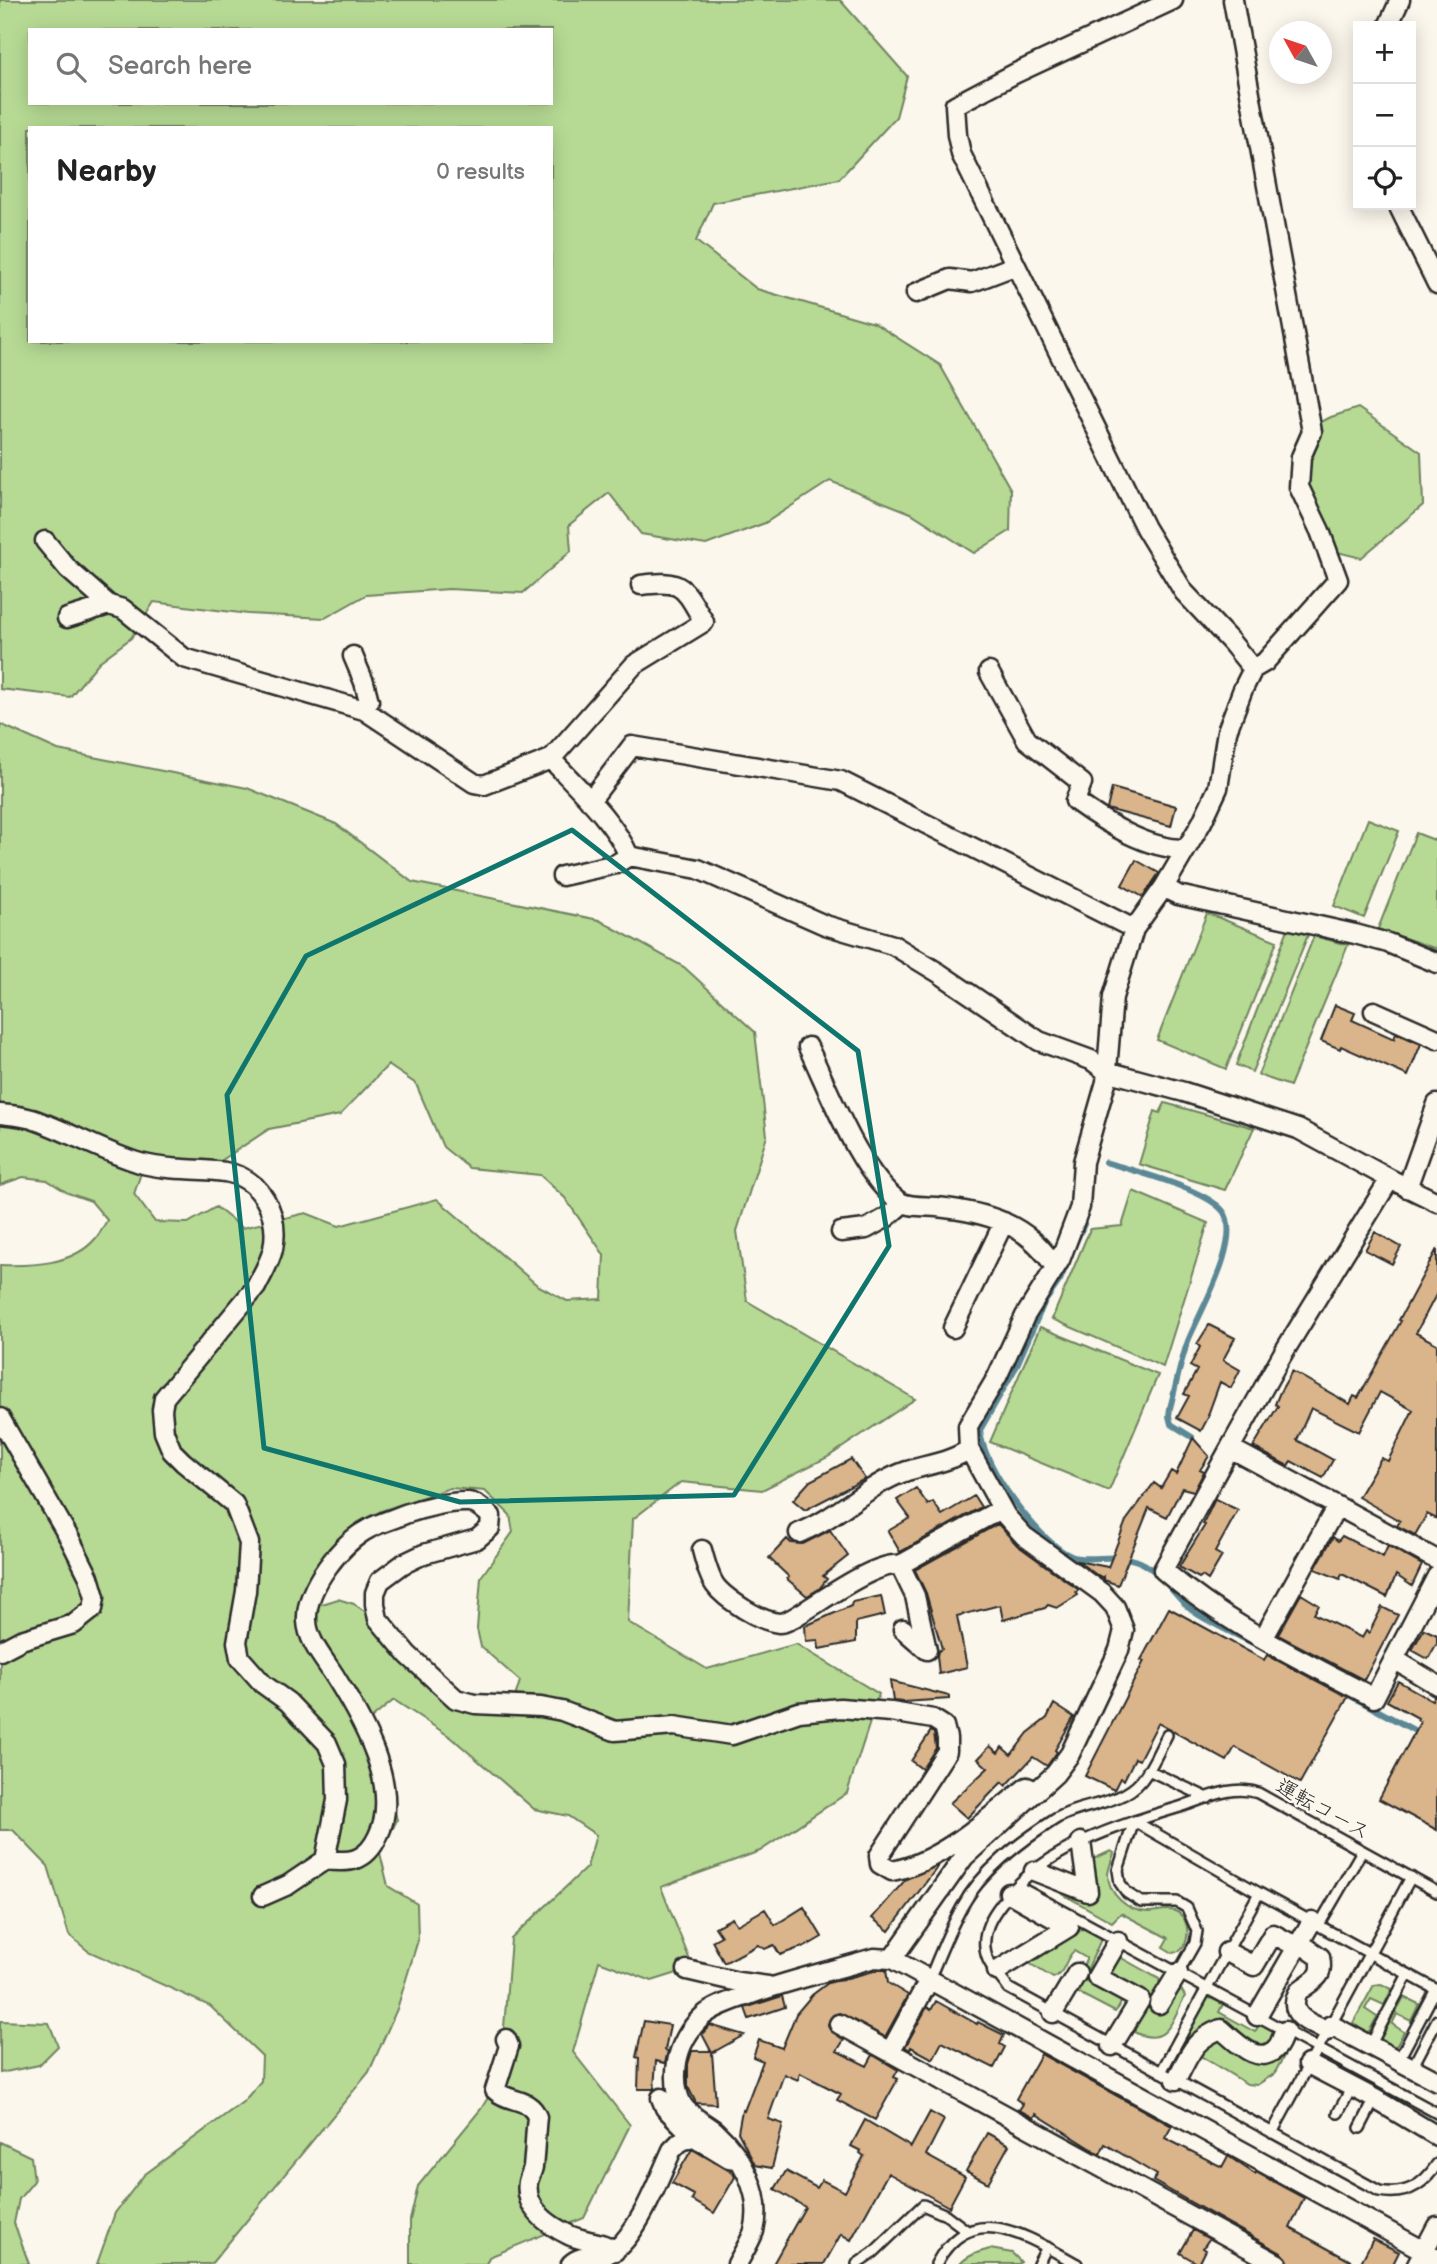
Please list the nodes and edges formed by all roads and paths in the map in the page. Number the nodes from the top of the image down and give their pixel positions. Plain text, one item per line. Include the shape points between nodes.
1 (1173, 0) edge
2 (1233, 0) edge
3 (1400, 0) edge
4 (1390, 21) edge
5 (1400, 210) edge
6 (1014, 266) junction
7 (1437, 284) edge
8 (916, 293) dead end
9 (45, 541) dead end
10 (641, 585) dead end
11 (109, 605) junction
12 (67, 618) dead end
13 (353, 656) dead end
14 (1253, 669) junction
15 (989, 672) dead end
16 (364, 710) junction
17 (551, 759) junction
18 (590, 801) junction
19 (1185, 849) junction
20 (629, 856) junction
21 (562, 876) dead end
22 (1164, 887) junction
23 (1134, 929) junction
24 (1437, 963) edge
25 (1374, 1011) dead end
26 (1437, 1039) edge
27 (808, 1046) dead end
28 (1106, 1070) junction
29 (1437, 1104) edge
30 (0, 1114) edge
31 (1390, 1180) junction
32 (1407, 1188) junction
33 (1437, 1202) edge
34 (902, 1203) junction
35 (1004, 1222) junction
36 (841, 1232) dead end
37 (1055, 1268) junction
38 (953, 1328) dead end
39 (0, 1418) edge
40 (1230, 1448) junction
41 (969, 1449) junction
42 (1337, 1506) junction
43 (1001, 1509) junction
44 (799, 1533) dead end
45 (702, 1550) dead end
46 (1437, 1560) edge
47 (900, 1565) junction
48 (1437, 1576) edge
49 (903, 1629) dead end
50 (1263, 1639) junction
51 (0, 1651) edge
52 (1394, 1659) junction
53 (1437, 1685) edge
54 (1167, 1734) dead end
55 (1148, 1770) junction
56 (1036, 1791) junction
57 (1208, 1798) junction
58 (1134, 1821) junction
59 (1081, 1842) junction
60 (1362, 1851) junction
61 (325, 1860) junction
62 (1034, 1871) junction
63 (1411, 1877) junction
64 (1013, 1889) junction
65 (1437, 1892) edge
66 (1259, 1893) junction
67 (263, 1896) dead end
68 (1316, 1923) junction
69 (1118, 1941) junction
70 (1298, 1946) junction
71 (1227, 1952) junction
72 (1370, 1953) junction
73 (892, 1959) junction
74 (687, 1970) dead end
75 (997, 1971) junction
76 (1077, 1973) dead end
77 (1178, 1973) junction
78 (1408, 1974) junction
79 (929, 1980) junction
80 (772, 1987) junction
81 (1207, 1988) junction
82 (1437, 1990) edge
83 (1159, 2004) dead end
84 (1053, 2013) junction
85 (1257, 2016) junction
86 (1437, 2020) edge
87 (839, 2024) dead end
88 (1329, 2028) junction
89 (1285, 2031) junction
90 (506, 2039) dead end
91 (1112, 2046) junction
92 (1370, 2046) junction
93 (1318, 2049) junction
94 (890, 2052) junction
95 (1308, 2064) junction
96 (1405, 2064) junction
97 (1168, 2076) junction
98 (1435, 2077) edge
99 (1352, 2087) junction
100 (661, 2098) dead end
101 (1375, 2099) junction
102 (1338, 2113) dead end
103 (1437, 2113) edge
104 (1360, 2128) dead end
105 (1272, 2133) junction
106 (693, 2136) junction
107 (1437, 2136) edge
108 (740, 2160) junction
109 (1437, 2164) edge
110 (1437, 2226) edge
111 (966, 2230) junction
112 (1047, 2248) junction
113 (615, 2251) junction
114 (1426, 2257) edge
115 (571, 2264) edge
116 (737, 2264) edge
117 (857, 2264) edge
118 (936, 2264) edge
119 (1038, 2264) edge
120 (1077, 2264) edge
121 (1278, 2264) edge

1 - 6 street via 955,104 961,154
2 - 14 street via 1312,432 1301,457 1299,487 1338,580 1265,662
3 - 4 street
5 - 7 street
6 - 8 street via 972,282 950,279
6 - 14 street via 1144,528 1184,592
9 - 11 street via 68,569
10 - 17 street via 679,586 704,622 634,665
11 - 12 street
11 - 16 street via 123,609 184,658
13 - 16 street via 369,701
14 - 19 street via 1227,731 1218,788
15 - 19 street via 1027,740 1082,783 1075,801 1133,835
16 - 17 street via 474,783 484,785
17 - 18 street
18 - 20 street
18 - 23 street via 632,746 841,781
19 - 22 street
20 - 21 street via 616,864
20 - 28 street via 698,869 825,925 893,945 1039,1041
22 - 23 street
22 - 24 street via 1178,895 1388,943
23 - 28 street via 1113,997
25 - 26 street
27 - 34 street via 863,1159 876,1180
28 - 31 street via 1298,1129
28 - 37 street via 1083,1162 1080,1207
29 - 32 street
30 - 61 street via 29,1118 138,1162 244,1178 270,1206 273,1248 256,1287 164,1398 162,1410 164,1432 173,1451 234,1504 249,1544 237,1642 240,1658 327,1743 336,1764 337,1800
31 - 32 street
31 - 40 street
32 - 33 street
34 - 35 street via 983,1214
34 - 36 street via 866,1229
35 - 37 street via 1029,1238
35 - 38 street
37 - 41 street via 968,1426
39 - 51 street via 72,1541 95,1597 93,1609 74,1624
40 - 42 street
40 - 50 street via 1163,1570 1194,1597
41 - 43 street
41 - 44 street via 961,1456 887,1479 820,1525
42 - 46 street
42 - 50 street
43 - 47 street
43 - 56 street via 1024,1536 1109,1599 1124,1630 1114,1664 1070,1754
45 - 47 street via 710,1580 717,1588 747,1611 779,1623 860,1577
47 - 49 street via 915,1596 927,1650
48 - 52 street
50 - 52 street via 1374,1698
52 - 53 street
54 - 55 lane
55 - 57 lane
55 - 79 lane via 1129,1791 1056,1818 1016,1847 963,1905
56 - 61 street via 1027,1787 967,1835 912,1867 892,1871 880,1864 879,1856 947,1751 944,1726 933,1719 840,1708 799,1712 732,1735 674,1726 615,1731 562,1711 456,1699 408,1655 378,1619 375,1604 380,1581 403,1564 477,1539 490,1528 491,1516 469,1502 426,1506 369,1528 346,1546 317,1583 308,1603 310,1637 356,1710 375,1753 387,1798 381,1830 362,1857 347,1862
56 - 73 street via 964,1857
57 - 58 lane, 運転コース
57 - 60 lane, 運転コース via 1251,1791
58 - 59 lane, 運転コース
58 - 66 lane
58 - 77 lane via 1118,1870 1120,1883 1141,1902 1177,1902 1187,1908 1197,1931
59 - 62 lane, 運転コース
59 - 62 street via 1088,1892
60 - 63 lane, 運転コース
60 - 68 lane
61 - 67 street
62 - 64 lane, 運転コース
63 - 65 lane, 運転コース
63 - 72 lane
64 - 69 lane
64 - 75 lane, 運転コース via 990,1919 985,1934 989,1965
64 - 75 street via 1069,1927
66 - 68 lane
66 - 71 lane
68 - 70 street
68 - 72 lane
69 - 77 lane
69 - 91 street via 1097,1977 1140,2000
70 - 71 street via 1273,1934 1254,1966
70 - 85 street
70 - 88 street via 1320,1957 1321,1971 1296,1995 1295,2010
71 - 81 lane
72 - 78 lane
72 - 88 lane
73 - 79 street
73 - 80 street via 874,1958
74 - 80 street
75 - 84 lane, 運転コース via 1008,1988
76 - 84 street
77 - 81 lane
77 - 83 street
78 - 82 lane
78 - 92 lane
79 - 94 street
79 - 114 street
80 - 108 street via 725,2003 704,2016 689,2032 675,2076 683,2106 716,2132
81 - 85 lane
81 - 97 lane
82 - 96 lane
84 - 91 lane, 運転コース
85 - 89 lane
86 - 96 lane
87 - 94 street
88 - 92 street
88 - 93 lane
89 - 93 lane
89 - 97 street via 1279,2045 1260,2054 1241,2047 1221,2029 1207,2034
90 - 113 street via 509,2046 495,2090 529,2104 537,2117 528,2192 534,2210 568,2235
91 - 97 lane, 運転コース
92 - 96 street
93 - 95 lane
93 - 103 lane
94 - 121 street
95 - 99 street
95 - 105 lane
96 - 98 street
97 - 105 lane, 運転コース
99 - 101 street
99 - 102 lane
100 - 106 street
101 - 104 lane
101 - 107 street
105 - 109 lane, 運転コース via 1379,2191 1394,2194 1426,2179
106 - 108 street
106 - 113 street via 672,2150 635,2227
108 - 116 street via 756,2206 754,2230
110 - 114 street
111 - 112 lane via 983,2226 1020,2233
111 - 117 lane via 923,2205
111 - 118 lane
112 - 119 lane
112 - 120 lane
113 - 115 street

